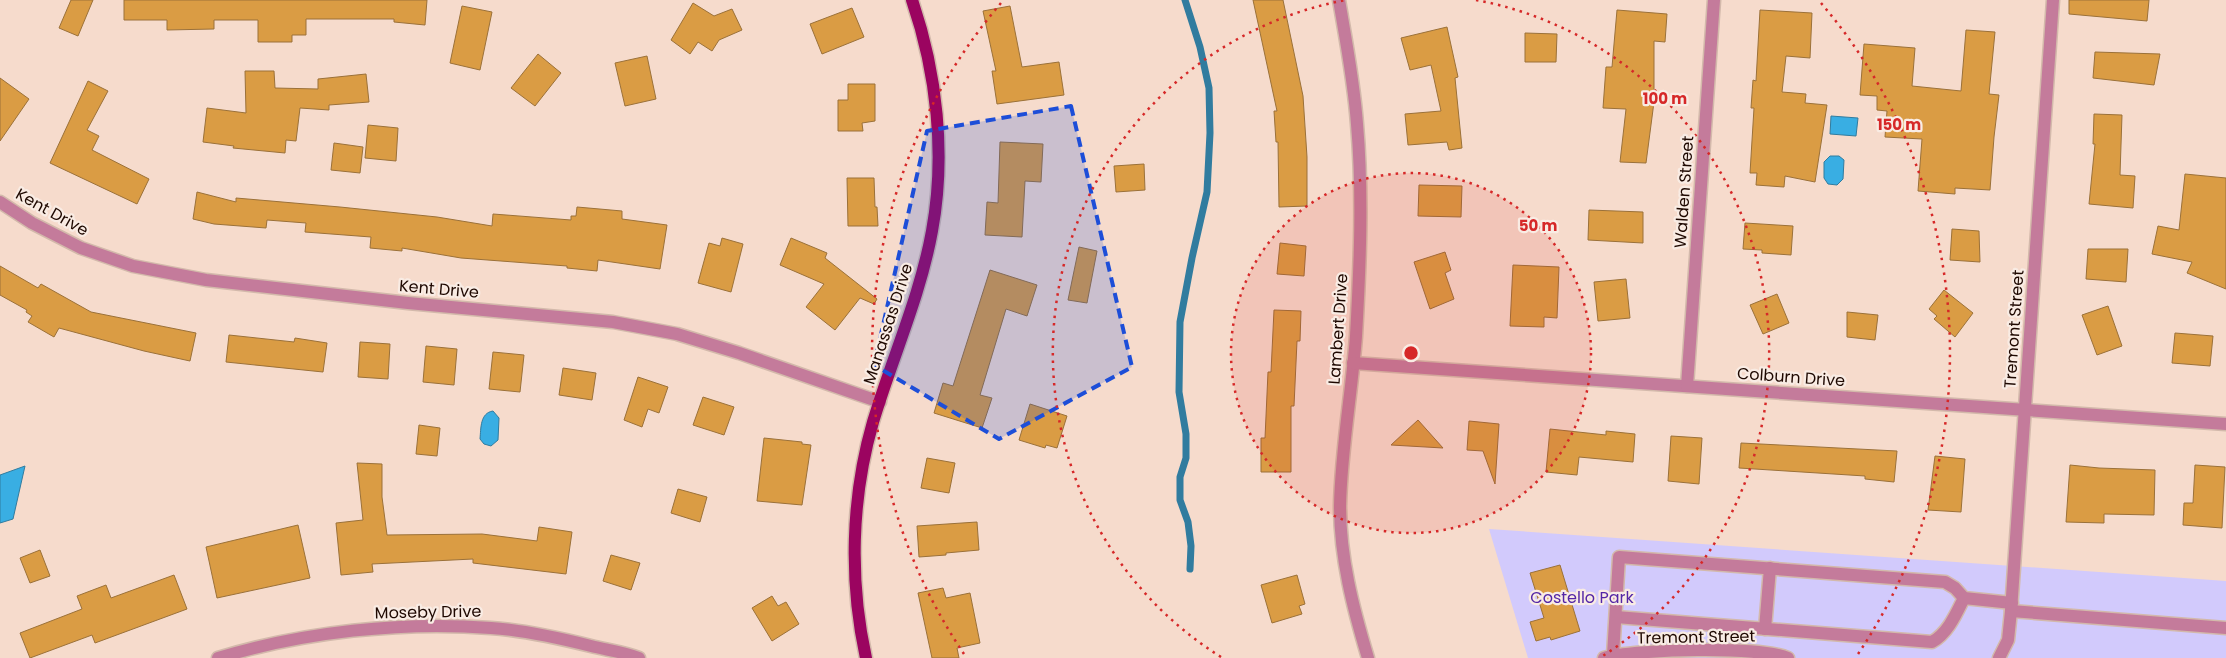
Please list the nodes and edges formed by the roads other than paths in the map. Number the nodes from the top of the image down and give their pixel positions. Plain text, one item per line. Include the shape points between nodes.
1 (912, 0) edge
2 (1338, 0) edge
3 (1714, 0) edge
4 (2053, 0) edge
5 (0, 202) edge
6 (1353, 363) junction
7 (1687, 386) junction
8 (880, 402) junction
9 (2024, 410) junction
10 (2226, 424) edge
11 (1770, 568) junction
12 (1964, 598) junction
13 (2011, 607) junction
14 (1616, 617) junction
15 (2226, 628) edge
16 (1765, 629) junction
17 (1608, 657) edge
18 (218, 658) edge
19 (639, 658) edge
20 (866, 658) edge
21 (1368, 658) edge
22 (1788, 658) edge
23 (1998, 658) edge

1 - 8 main road, Manassas Drive via 929,67 939,130 938,167 926,258 908,324
2 - 6 street, Lambert Drive via 1348,49 1360,177
3 - 7 street, Walden Street
4 - 9 street, Tremont Street
5 - 8 street, Kent Drive via 81,248 133,266 206,280 613,322 677,334
6 - 7 street, Colburn Drive
6 - 21 street, Lambert Drive via 1340,505 1342,551
7 - 9 street, Colburn Drive
8 - 20 main road, Manassas Drive via 862,471 855,530 856,592
9 - 10 street, Colburn Drive
9 - 13 street, Tremont Street
11 - 12 street via 1946,582
11 - 14 street via 1619,556
11 - 16 street
12 - 13 street
12 - 16 street via 1940,638 1932,642
13 - 15 street
13 - 23 street, Tremont Street via 2008,640
14 - 16 street
14 - 17 street
17 - 22 street, Tremont Street via 1663,652 1760,652
18 - 19 street, Moseby Drive via 321,634 438,627 500,629 562,638

